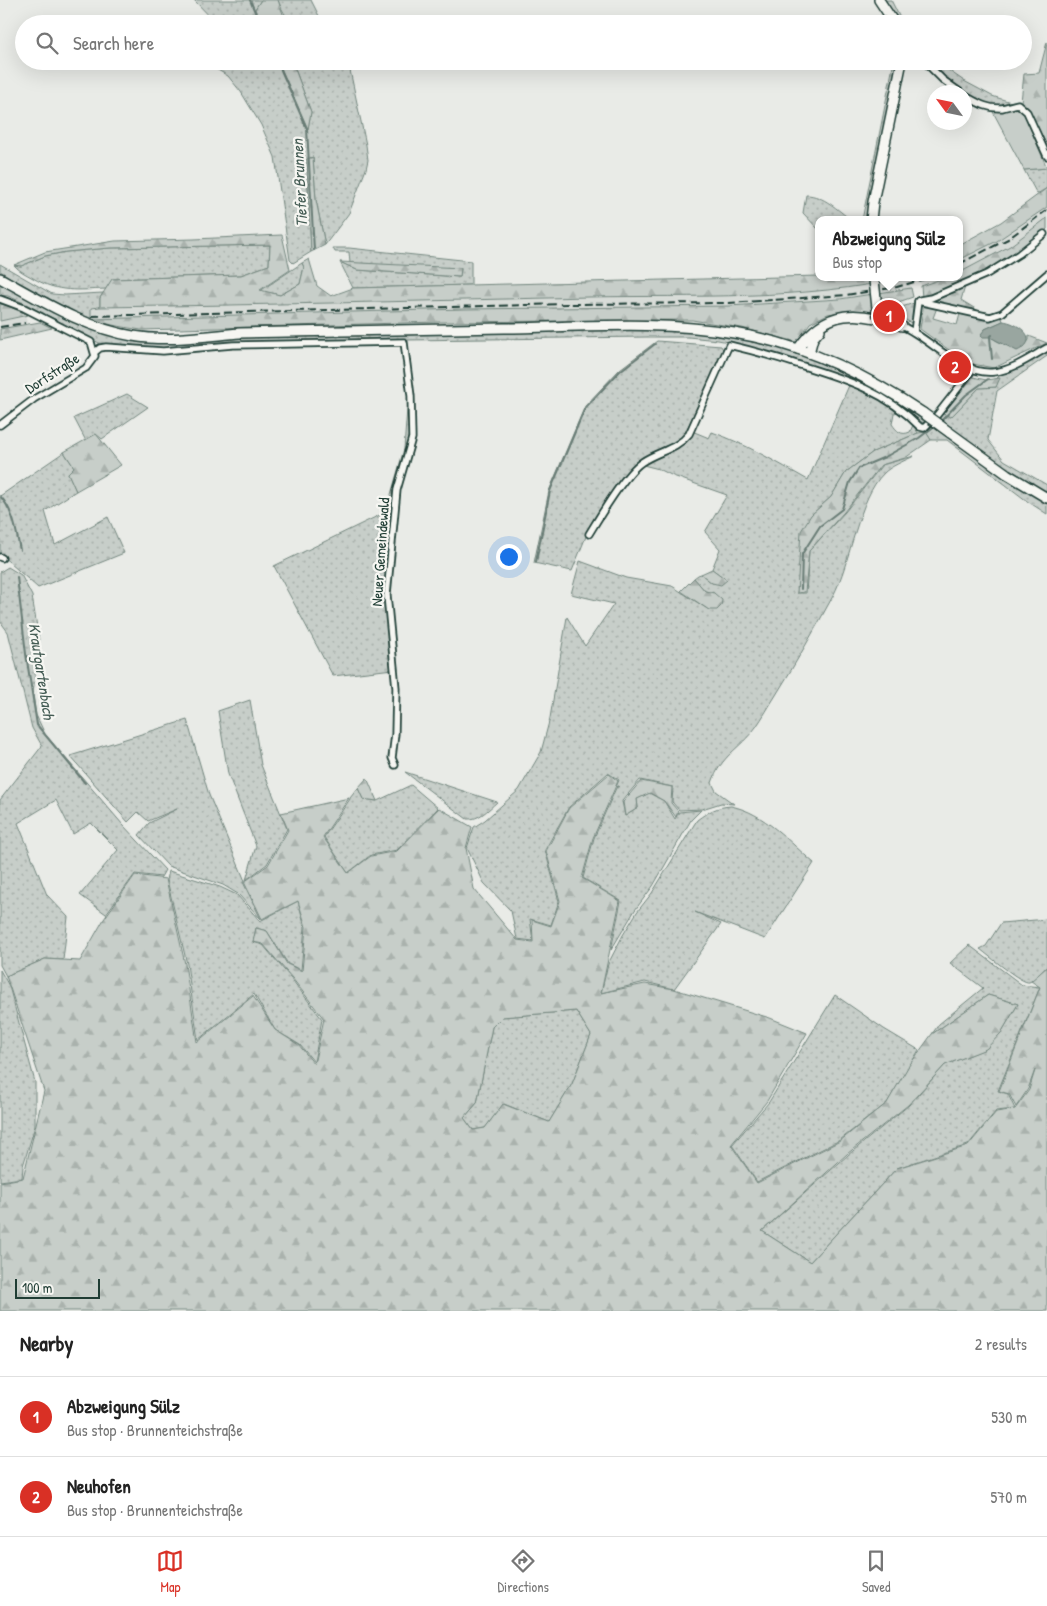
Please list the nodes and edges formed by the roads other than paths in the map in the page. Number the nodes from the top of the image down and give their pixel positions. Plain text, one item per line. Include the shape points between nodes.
1 (879, 0) edge
2 (889, 15) edge
3 (900, 70) edge
4 (933, 70) edge
5 (950, 85) edge
6 (972, 100) edge
7 (1047, 156) edge
8 (871, 216) edge
9 (1044, 234) dead end
10 (1047, 274) edge
11 (0, 278) edge
12 (874, 281) edge
13 (0, 299) edge
14 (918, 300) junction
15 (878, 317) junction
16 (836, 318) junction
17 (902, 326) joint
18 (914, 332) junction
19 (1047, 348) edge
20 (798, 349) junction
21 (95, 352) junction
22 (809, 353) junction
23 (972, 368) junction
24 (0, 425) edge
25 (1047, 498) edge
26 (589, 534) dead end
27 (395, 765) dead end

1 - 2 main road
3 - 8 main road
4 - 5 street
6 - 7 street via 988,107 1004,108 1018,104 1027,112
9 - 14 street via 987,274 931,298
10 - 14 street via 1002,313 990,317
11 - 20 main road via 94,326 154,338 240,333 664,326 733,333
12 - 15 main road, bridge
13 - 21 street, Dorfstraße via 91,342
14 - 18 street
15 - 16 main road
15 - 17 main road
16 - 20 main road via 816,327
16 - 22 main road via 819,330
17 - 18 street
18 - 23 street via 957,362
19 - 23 street via 1020,363 994,372
20 - 22 main road
21 - 24 street, Dorfstraße via 86,368 34,399
21 - 27 street, Neuer Gemeindewald via 106,347 163,351 234,345 404,342 412,438 397,490 388,595 396,688 392,758
22 - 25 main road, bridge via 893,393 1007,474
23 - 26 street via 924,428 887,400 860,385 757,351 729,346 689,434 682,442 633,470

